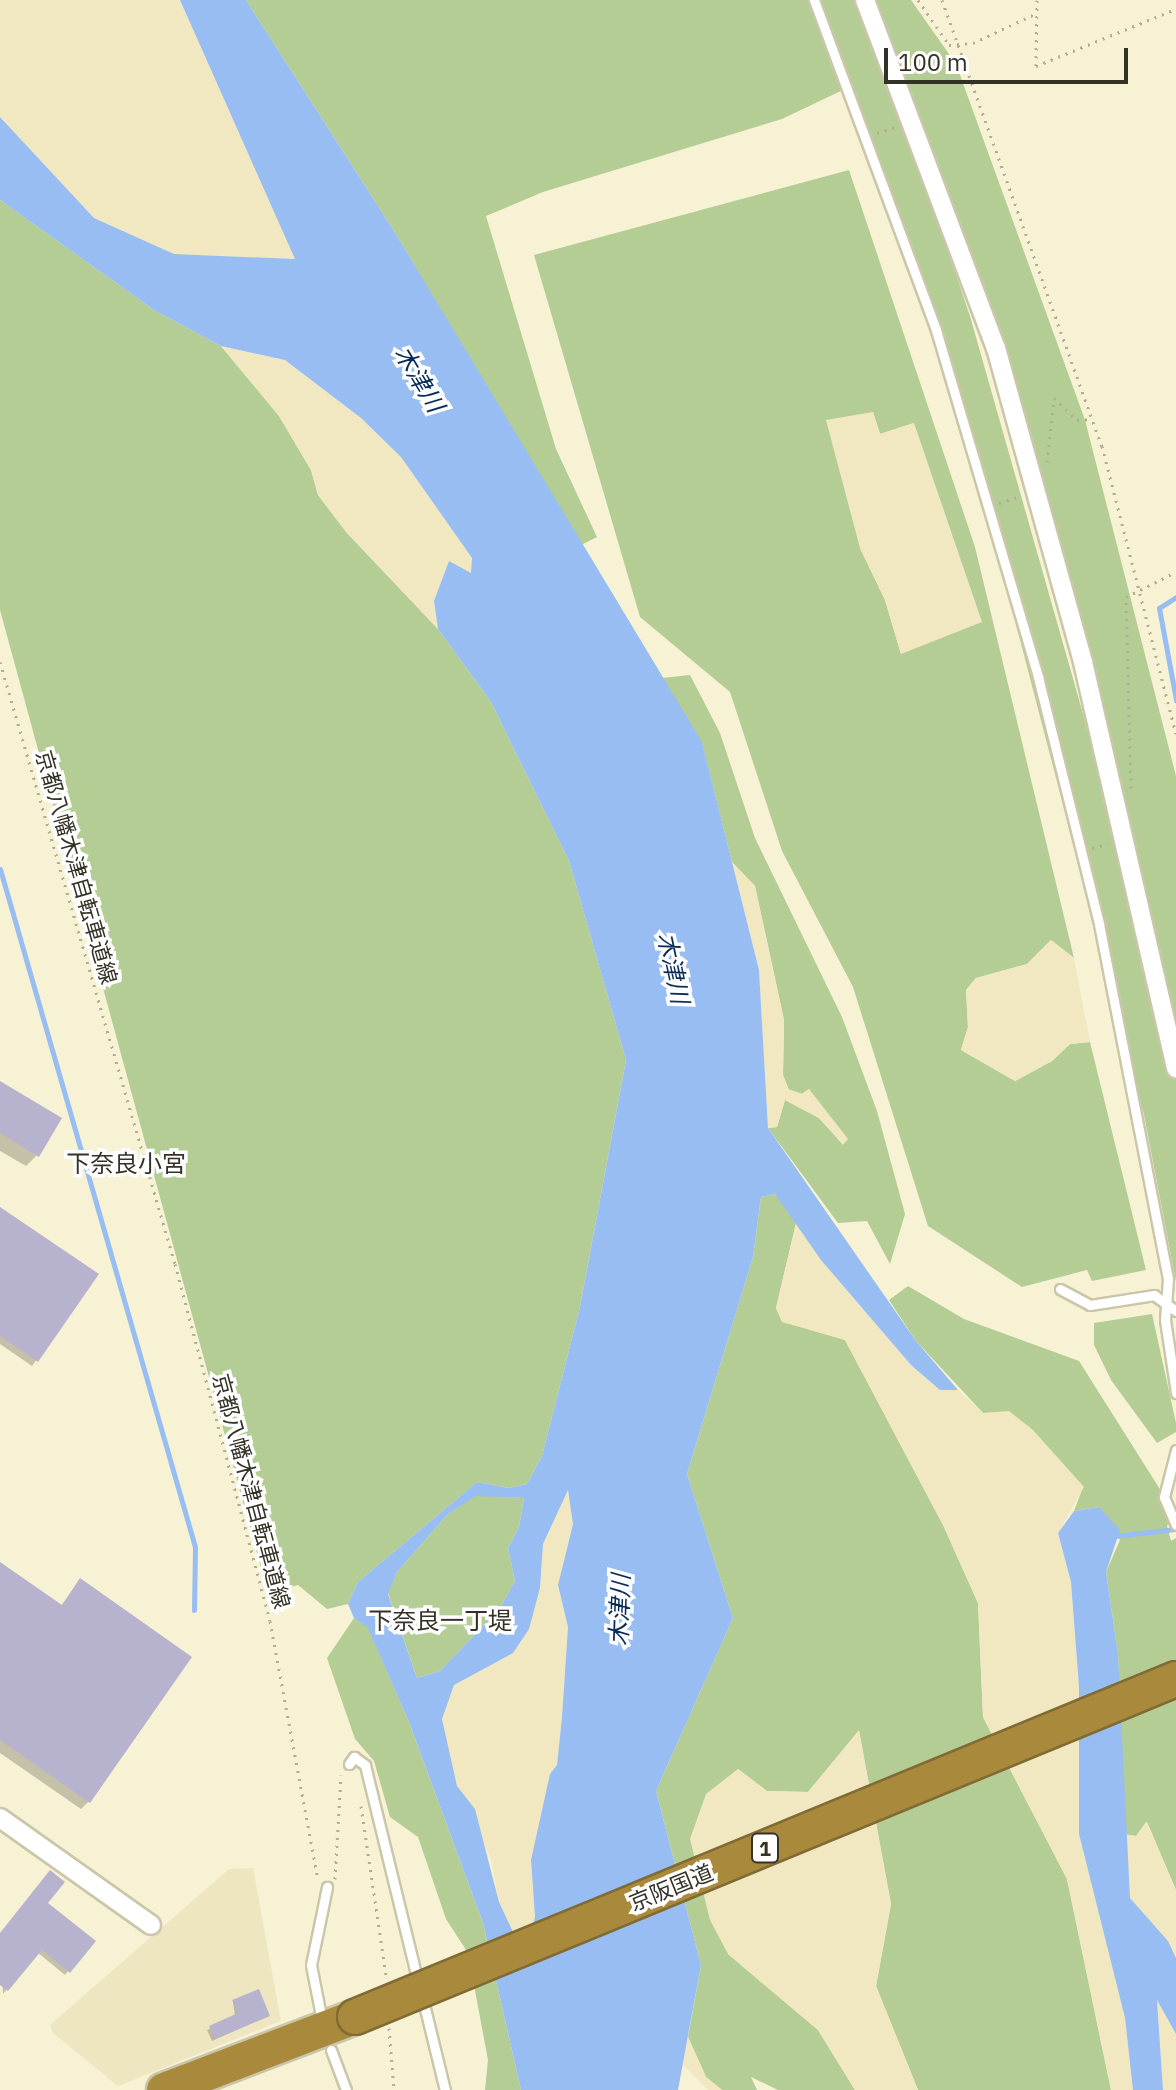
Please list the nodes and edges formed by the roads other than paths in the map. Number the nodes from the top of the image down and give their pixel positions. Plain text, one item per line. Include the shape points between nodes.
1 (814, 0) edge
2 (865, 0) edge
3 (1176, 1068) edge
4 (1060, 1289) dead end
5 (1167, 1302) junction
6 (1176, 1311) edge
7 (1176, 1393) edge
8 (1176, 1450) edge
9 (1174, 1521) edge
10 (1176, 1679) edge
11 (1176, 1704) edge
12 (349, 1764) road end
13 (0, 1818) edge
14 (327, 1887) road end
15 (151, 1925) dead end
16 (342, 2034) junction
17 (164, 2090) edge
18 (228, 2090) edge
19 (346, 2090) edge
20 (445, 2090) edge

1 - 5 lane via 992,506 1081,850 1168,1279
2 - 3 street via 996,348 1125,840
4 - 5 lane via 1090,1305 1154,1295
5 - 6 lane
5 - 7 lane
8 - 9 lane via 1164,1497
10 - 16 highway, 京阪国道 / 1, bridge
11 - 16 highway, 京阪国道 / 1
12 - 20 lane via 354,1757 365,1765
13 - 15 street
14 - 16 lane via 311,1965
16 - 17 highway, 京阪国道 / 1
16 - 18 highway, 京阪国道 / 1
16 - 19 lane

